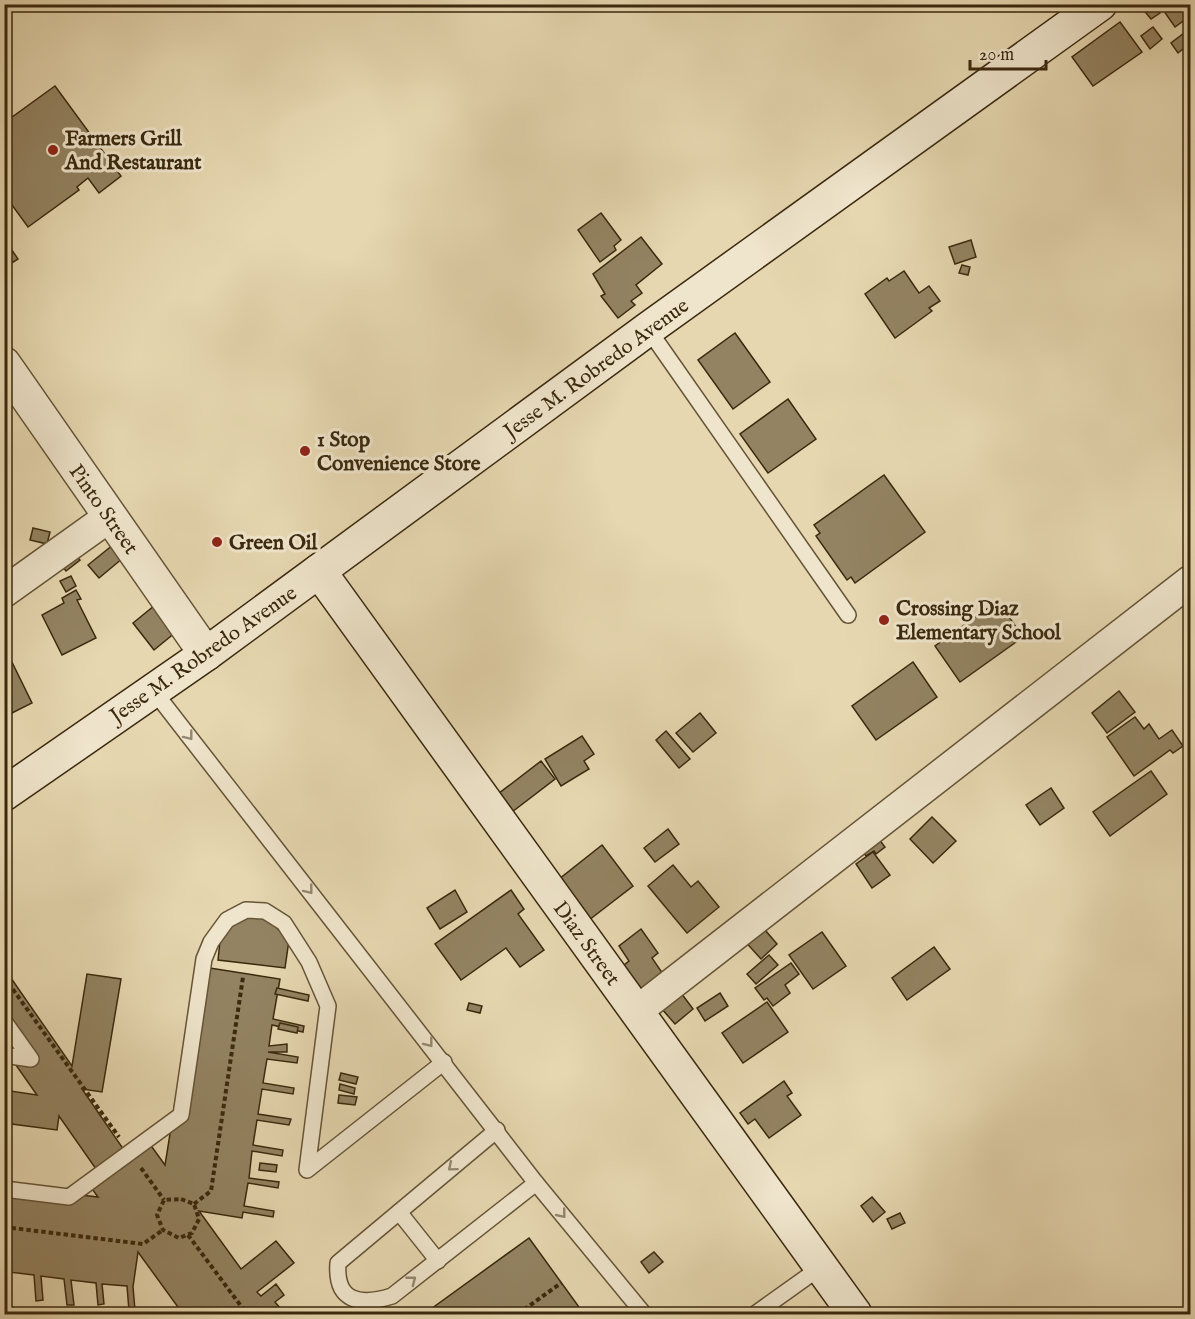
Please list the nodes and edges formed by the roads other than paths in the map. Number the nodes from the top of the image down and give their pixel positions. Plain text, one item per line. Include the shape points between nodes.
1 (1100, 4) edge
2 (648, 329) junction
3 (4, 364) edge
4 (109, 517) junction
5 (319, 571) junction
6 (1191, 580) edge
7 (4, 592) edge
8 (848, 615) dead end
9 (206, 654) junction
10 (153, 690) junction
11 (4, 794) edge
12 (637, 1011) junction
13 (4, 1021) edge
14 (4, 1055) edge
15 (444, 1062) junction
16 (497, 1130) junction
17 (536, 1183) junction
18 (4, 1189) edge
19 (399, 1212) junction
20 (438, 1261) junction
21 (821, 1267) junction
22 (644, 1314) edge
23 (755, 1314) edge
24 (855, 1314) edge

1 - 2 main road, Jesse M. Robredo Avenue
2 - 5 main road, Jesse M. Robredo Avenue
2 - 8 lane
3 - 4 main road, Pinto Street
4 - 7 street
4 - 9 main road, Pinto Street
5 - 9 main road, Jesse M. Robredo Avenue
5 - 12 main road, Diaz Street
6 - 12 street
9 - 10 main road, Jesse M. Robredo Avenue
10 - 11 main road, Jesse M. Robredo Avenue
10 -> 15 lane
12 - 21 main road, Diaz Street
13 - 14 lane via 31,1059
15 - 16 lane
15 - 18 lane via 307,1170 328,1006 309,962 284,922 265,911 246,910 227,920 204,959 181,1115 69,1197
16 - 17 lane
16 -> 19 lane
17 - 20 lane
17 -> 22 lane
19 - 20 lane
19 -> 20 lane via 338,1263 336,1280 348,1297 370,1303 392,1296
21 - 23 lane
21 - 24 main road, Diaz Street

